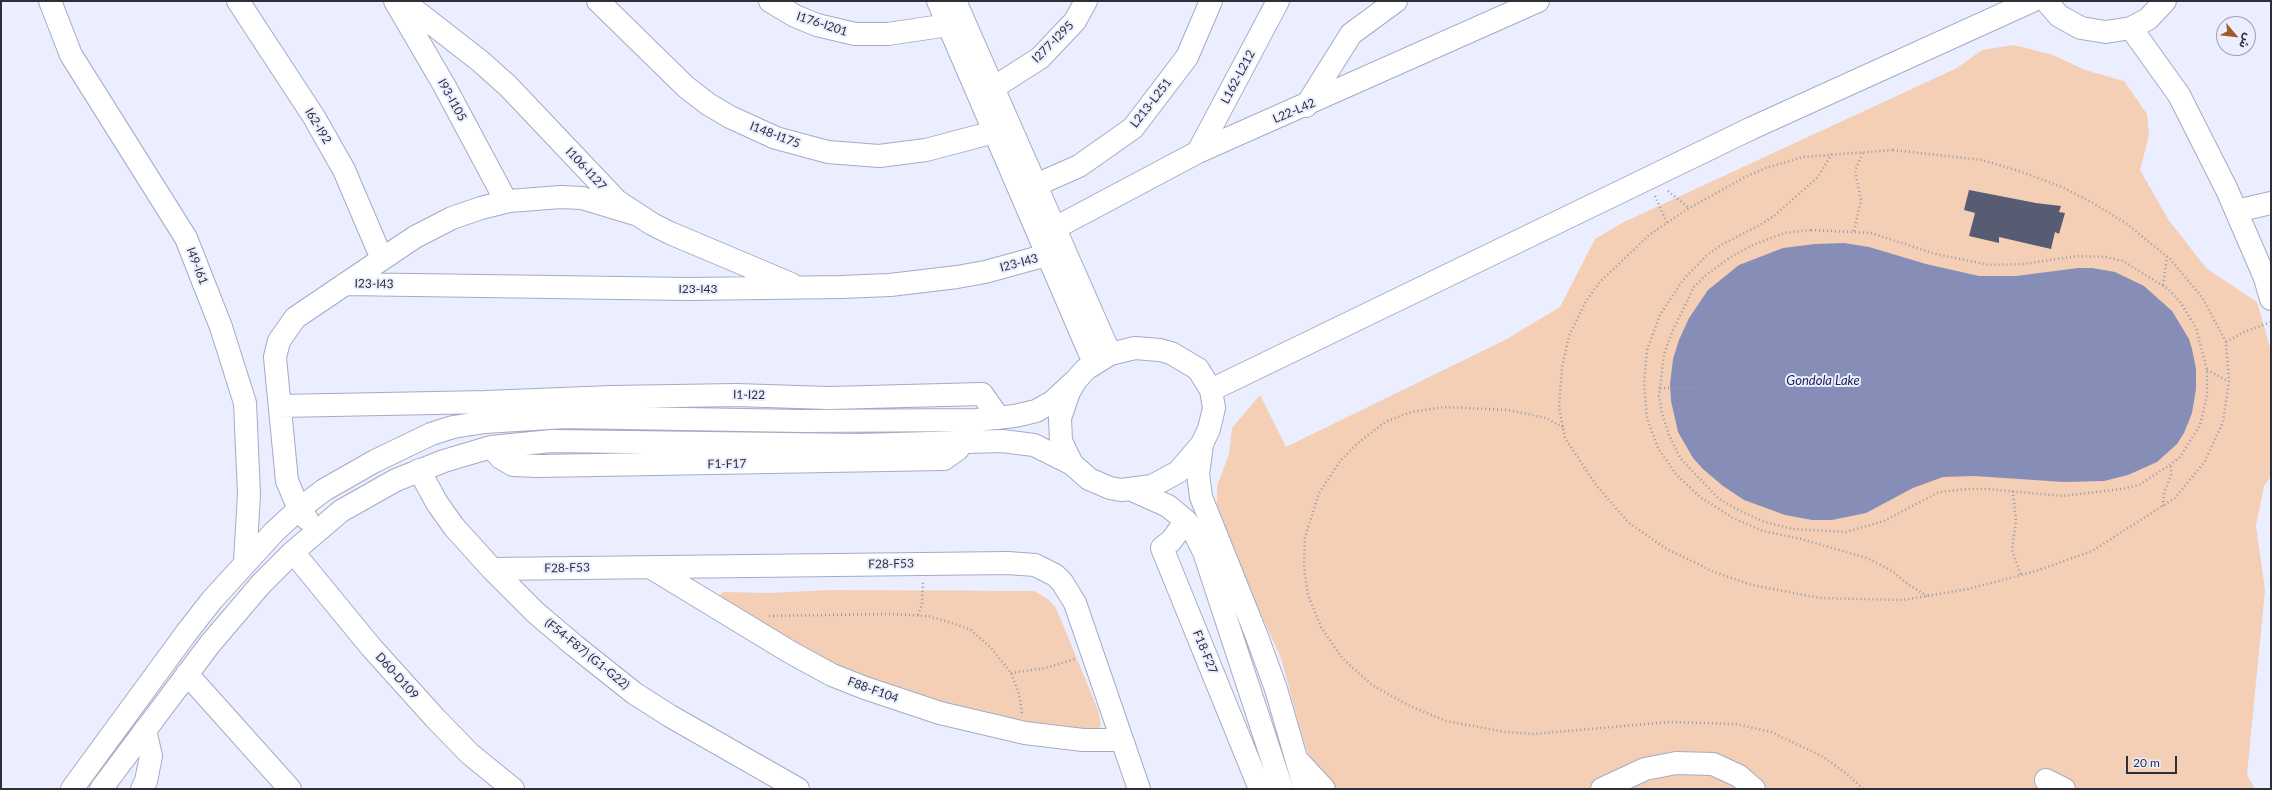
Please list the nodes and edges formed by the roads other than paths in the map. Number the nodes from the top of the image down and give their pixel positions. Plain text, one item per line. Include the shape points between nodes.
1 (50, 1) edge
2 (238, 1) edge
3 (395, 1) edge
4 (404, 1) edge
5 (598, 1) edge
6 (770, 1) edge
7 (938, 1) edge
8 (955, 1) edge
9 (1086, 1) edge
10 (1211, 1) edge
11 (1278, 1) edge
12 (1396, 1) edge
13 (1538, 1) edge
14 (2032, 1) edge
15 (2046, 1) edge
16 (2166, 1) edge
17 (948, 25) junction
18 (2131, 28) junction
19 (993, 88) junction
20 (1306, 106) junction
21 (994, 132) junction
22 (1198, 152) junction
23 (1036, 185) junction
24 (506, 201) junction
25 (2271, 203) edge
26 (2236, 211) junction
27 (635, 214) junction
28 (1055, 228) junction
29 (2248, 239) junction
30 (2271, 247) edge
31 (1047, 255) junction
32 (382, 259) junction
33 (345, 284) junction
34 (801, 288) junction
35 (2271, 298) edge
36 (1102, 359) junction
37 (1076, 380) junction
38 (1211, 390) junction
39 (486, 402) junction
40 (280, 406) junction
41 (543, 418) junction
42 (999, 418) junction
43 (1202, 444) junction
44 (1072, 464) junction
45 (419, 470) junction
46 (1132, 490) junction
47 (299, 509) junction
48 (1186, 521) junction
49 (316, 531) junction
50 (293, 552) junction
51 (245, 562) junction
52 (650, 568) junction
53 (492, 569) junction
54 (187, 674) junction
55 (145, 730) junction
56 (1122, 740) junction
57 (1298, 761) junction
58 (72, 789) edge
59 (101, 789) edge
60 (142, 789) edge
61 (290, 789) edge
62 (513, 789) edge
63 (798, 789) edge
64 (1139, 789) edge
65 (1260, 789) edge
66 (1282, 789) edge
67 (1305, 789) edge
68 (1324, 789) edge
69 (1602, 789) edge
70 (1754, 789) edge

1 - 51 street, I49-I61 via 71,55 186,238 221,327 245,403 249,494
2 - 32 street, I62-I92 via 314,117 337,158
3 - 24 street, I93-I105
4 - 27 street, I106-I127 via 508,86 596,180 617,201
5 - 21 street, I148-I175 via 666,68 708,104 730,117 782,140 828,152 878,156 926,150
6 - 17 street, I176-I201 via 795,16 855,34 888,34
7 - 17 street
8 - 19 street
9 - 19 street, I277-I295 via 1075,21 1040,58
10 - 23 street, L213-L251 via 1187,57 1133,128 1079,166
11 - 22 street, L162-L212
12 - 20 street via 1351,34
13 - 20 street, L22-L42
14 - 38 street via 1752,128
15 - 18 street via 2059,16 2081,28 2106,32
16 - 18 street via 2148,19
17 - 21 street
18 - 26 street via 2179,95
19 - 23 street
20 - 22 street, L22-L42
21 - 31 street
22 - 28 street, L22-L42
23 - 28 street
24 - 27 street via 555,197 582,198
24 - 32 street via 452,218 415,237
25 - 26 street
26 - 29 street
27 - 34 street, I106-I127 via 694,245
28 - 36 street
29 - 30 street
29 - 35 street
31 - 34 street, I23-I43 via 986,272 957,277 890,285
31 - 36 street
32 - 33 street
33 - 34 street, I23-I43
33 - 40 street via 302,311 284,332 275,357
36 - 37 street
36 - 38 street via 1135,348 1171,353 1198,369
37 - 42 street via 1052,402 1036,411
37 - 44 street via 1063,405 1060,418 1061,442
38 - 43 street via 1214,408
39 - 40 street
39 - 41 street
39 - 42 street, I1-I22 via 721,395 829,398 982,394
40 - 47 street via 287,481
41 - 42 street via 929,421
41 - 47 street via 485,422 453,427 431,434 346,476
43 - 46 street via 1178,472 1152,486
43 - 57 street via 1198,470 1200,497 1256,634 1276,688
44 - 45 street via 1044,449 1025,443 859,445 559,441 491,447
44 - 46 street via 1099,484
45 - 49 street via 368,495 341,511
45 - 53 street, (F54-F87) (G1-G22) via 454,527
46 - 48 street via 1168,506
47 - 49 street
47 - 51 street
48 - 65 street, F18-F27 via 1171,542 1162,548
48 - 66 street via 1204,552
49 - 50 street
50 - 54 street via 235,614
50 - 62 street, D60-D109 via 371,647 435,718 470,754
51 - 58 street via 187,632
52 - 53 street, F28-F53
52 - 56 street, F88-F104 via 747,627 832,674 903,701 980,724 1025,733 1083,740
52 - 56 street, F28-F53 via 1034,564 1055,575 1075,603
53 - 63 street, (F54-F87) (G1-G22) via 536,612 634,693 720,746
54 - 55 street
54 - 61 street
55 - 59 street
55 - 60 street via 150,756 146,781
56 - 64 street, F28-F53
57 - 67 street
57 - 68 street
69 - 70 street via 1645,769 1676,763 1713,764 1739,776

